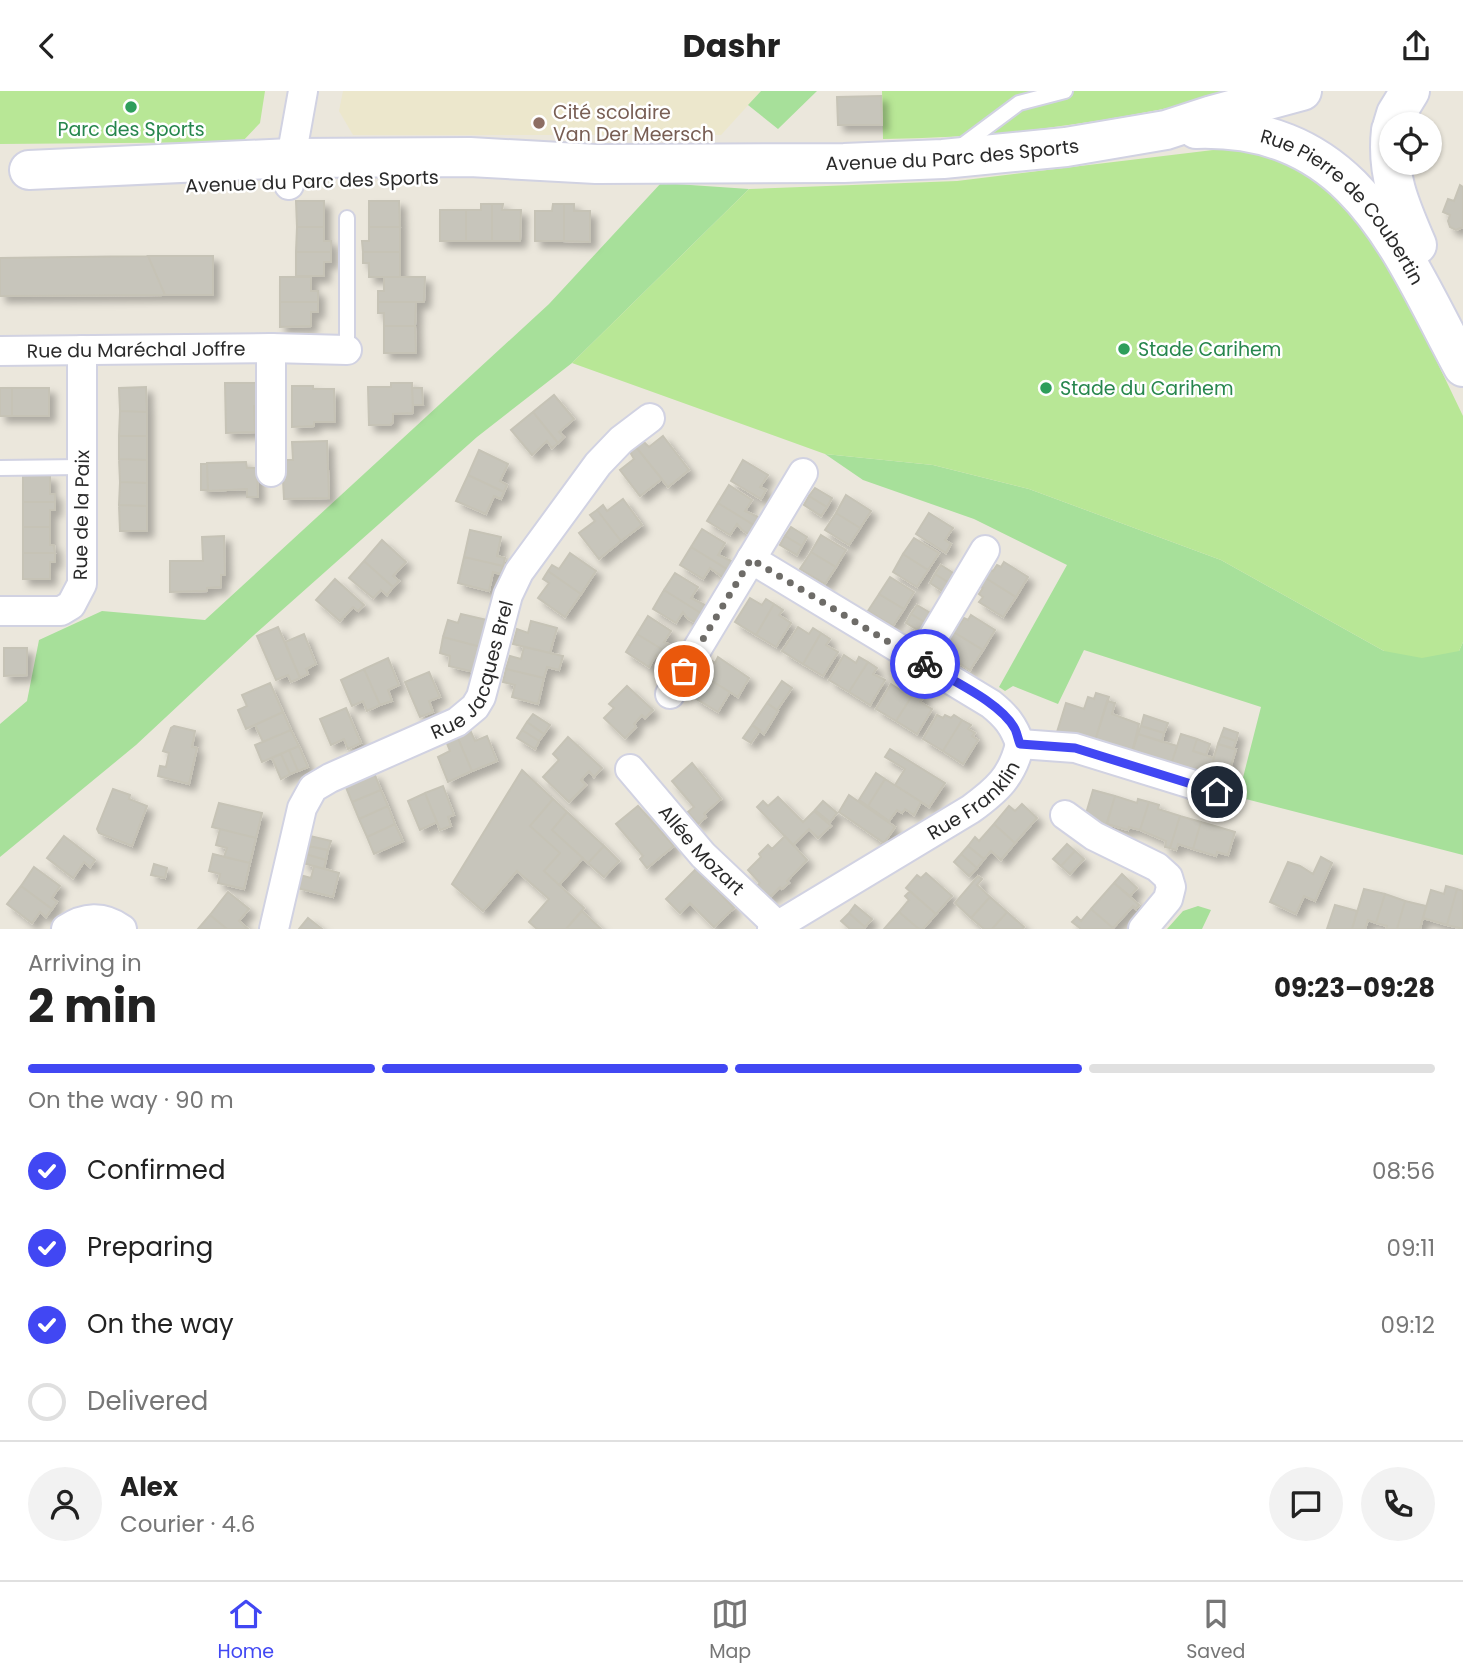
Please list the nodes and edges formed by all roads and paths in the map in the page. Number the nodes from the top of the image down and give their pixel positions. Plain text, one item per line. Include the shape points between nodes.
1 (303, 91) edge
2 (1065, 91) edge
3 (1302, 91) edge
4 (1410, 91) edge
5 (1397, 112) edge
6 (1166, 130) junction
7 (943, 159) junction
8 (15, 170) edge
9 (290, 171) junction
10 (1393, 175) edge
11 (347, 218) dead end
12 (271, 348) junction
13 (82, 350) junction
14 (347, 350) joint
15 (0, 351) edge
16 (1463, 359) edge
17 (1463, 367) edge
18 (650, 418) dead end
19 (81, 467) junction
20 (0, 468) edge
21 (271, 472) dead end
22 (803, 473) dead end
23 (985, 550) dead end
24 (751, 559) junction
25 (0, 611) edge
26 (919, 661) junction
27 (670, 694) dead end
28 (1020, 744) junction
29 (630, 769) dead end
30 (1217, 792) dead end
31 (1065, 815) dead end
32 (775, 927) edge
33 (66, 929) edge
34 (122, 929) edge
35 (274, 929) edge
36 (1143, 929) edge

1 - 9 street
2 - 7 lane via 1019,103
3 - 6 street, Avenue du Parc des Sports
4 - 5 street
6 - 7 street, Avenue du Parc des Sports via 1066,147
6 - 17 street, Rue Pierre de Coubertin via 1216,128 1264,136 1312,155 1332,169 1368,202 1384,226
7 - 9 street, Avenue du Parc des Sports via 596,164 470,157
8 - 9 street, Avenue du Parc des Sports
10 - 16 street, Rue Pierre de Coubertin via 1399,205
11 - 14 lane
12 - 13 street, Rue du Maréchal Joffre
12 - 14 street, Rue du Maréchal Joffre
12 - 21 street, Rue du Maréchal Joffre
13 - 15 street, Rue du Maréchal Joffre
13 - 19 street, Rue de la Paix
18 - 35 street, Rue Jacques Brel via 598,464 519,572 505,606 486,685 475,707 457,722 313,788 302,808
19 - 20 lane
19 - 25 street, Rue de la Paix via 82,584 78,594 61,611
22 - 24 street
23 - 26 street
24 - 26 street
24 - 27 street
26 - 28 street via 1005,715
28 - 30 street, Rue Franklin via 1075,748
28 - 32 street, Rue Franklin via 1015,763 993,793
29 - 32 street, Allée Mozart via 703,855
31 - 36 street via 1168,877 1168,899
33 - 34 street via 97,918

